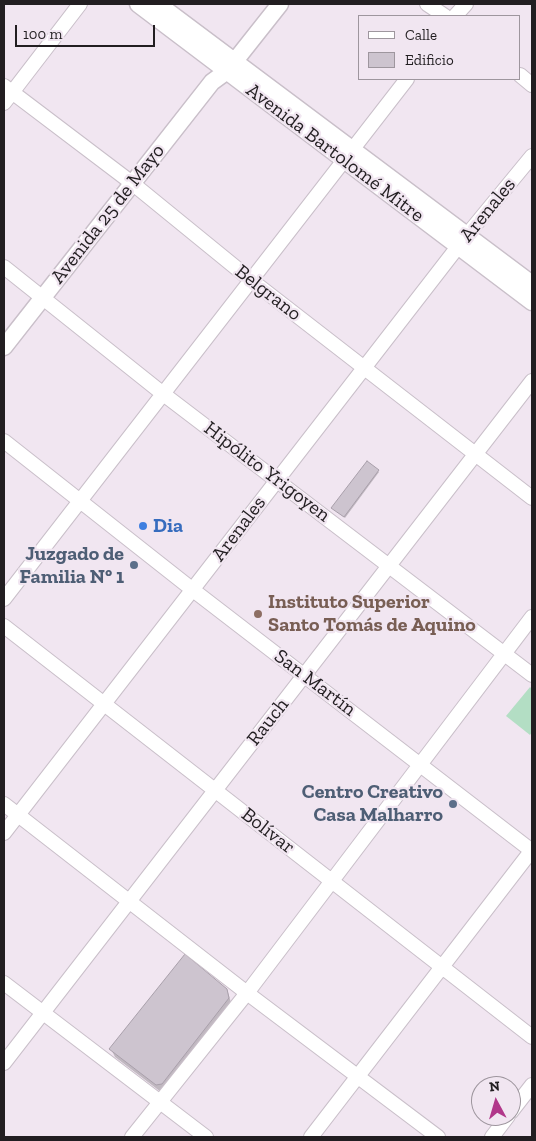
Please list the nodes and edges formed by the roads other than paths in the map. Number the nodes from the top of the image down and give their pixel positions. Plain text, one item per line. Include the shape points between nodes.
1 (80, 4) edge
2 (138, 4) edge
3 (158, 4) edge
4 (266, 4) edge
5 (280, 4) edge
6 (427, 4) edge
7 (466, 4) edge
8 (444, 15) edge
9 (457, 15) edge
10 (226, 63) junction
11 (521, 76) edge
12 (406, 80) edge
13 (532, 84) edge
14 (6, 94) edge
15 (348, 154) junction
16 (532, 156) edge
17 (132, 183) junction
18 (463, 241) junction
19 (4, 267) edge
20 (251, 280) junction
21 (532, 284) edge
22 (42, 298) junction
23 (532, 302) edge
24 (4, 347) edge
25 (364, 367) junction
26 (532, 381) edge
27 (162, 393) junction
28 (4, 441) edge
29 (475, 454) junction
30 (276, 480) junction
31 (532, 498) edge
32 (80, 500) junction
33 (389, 565) junction
34 (193, 590) junction
35 (4, 599) edge
36 (532, 617) edge
37 (4, 626) edge
38 (503, 653) junction
39 (532, 675) edge
40 (305, 676) junction
41 (104, 704) junction
42 (421, 764) junction
43 (215, 790) junction
44 (4, 804) edge
45 (17, 815) junction
46 (4, 834) edge
47 (532, 851) edge
48 (332, 880) junction
49 (128, 901) junction
50 (441, 967) junction
51 (4, 983) edge
52 (247, 993) junction
53 (43, 1013) junction
54 (532, 1036) edge
55 (4, 1063) edge
56 (358, 1078) junction
57 (532, 1085) edge
58 (521, 1099) edge
59 (160, 1101) junction
60 (500, 1126) edge
61 (132, 1137) edge
62 (206, 1137) edge
63 (311, 1137) edge
64 (438, 1137) edge
65 (492, 1137) edge

1 - 14 street
2 - 10 main road, Avenida Bartolomé Mitre
3 - 10 main road, Avenida Bartolomé Mitre
4 - 10 main road, Avenida 25 de Mayo
5 - 10 main road, Avenida 25 de Mayo
6 - 8 street
7 - 9 street
10 - 15 main road, Avenida Bartolomé Mitre
10 - 17 main road, Avenida 25 de Mayo
11 - 13 street
12 - 15 street
14 - 17 street, Belgrano
15 - 18 main road, Avenida Bartolomé Mitre
15 - 20 street
16 - 18 street, Arenales
17 - 20 street, Belgrano
17 - 22 main road, Avenida 25 de Mayo
18 - 21 main road, Avenida Bartolomé Mitre
18 - 23 main road, Avenida Bartolomé Mitre
18 - 25 street, Arenales
19 - 22 street, Hipólito Yrigoyen
20 - 25 street, Belgrano
20 - 27 street
22 - 24 main road, Avenida 25 de Mayo
22 - 27 street, Hipólito Yrigoyen
25 - 29 street, Belgrano
25 - 30 street, Arenales
26 - 29 street, Rauch
27 - 30 street, Hipólito Yrigoyen
27 - 32 street
28 - 32 street, San Martín
29 - 31 street, Belgrano
29 - 33 street, Rauch
30 - 33 street, Hipólito Yrigoyen
30 - 34 street, Arenales
32 - 34 street, San Martín
32 - 35 street
33 - 38 street, Hipólito Yrigoyen
33 - 40 street, Rauch
34 - 40 street, San Martín
34 - 41 street, Arenales
36 - 38 street
37 - 41 street, Bolívar
38 - 39 street, Hipólito Yrigoyen
38 - 42 street
40 - 42 street, San Martín
40 - 43 street, Rauch
41 - 43 street, Bolívar
41 - 45 street, Arenales
42 - 47 street, San Martín
42 - 48 street
43 - 48 street, Bolívar
43 - 49 street, Rauch
44 - 45 street
45 - 46 street, Arenales
45 - 49 street
47 - 50 street
48 - 50 street, Bolívar
48 - 52 street
49 - 52 street
49 - 53 street, Rauch
50 - 54 street, Bolívar
50 - 56 street
51 - 53 street
52 - 56 street
52 - 59 street
53 - 55 street, Rauch
53 - 59 street
56 - 63 street
56 - 64 street
57 - 58 street
59 - 61 street
59 - 62 street
60 - 65 street

